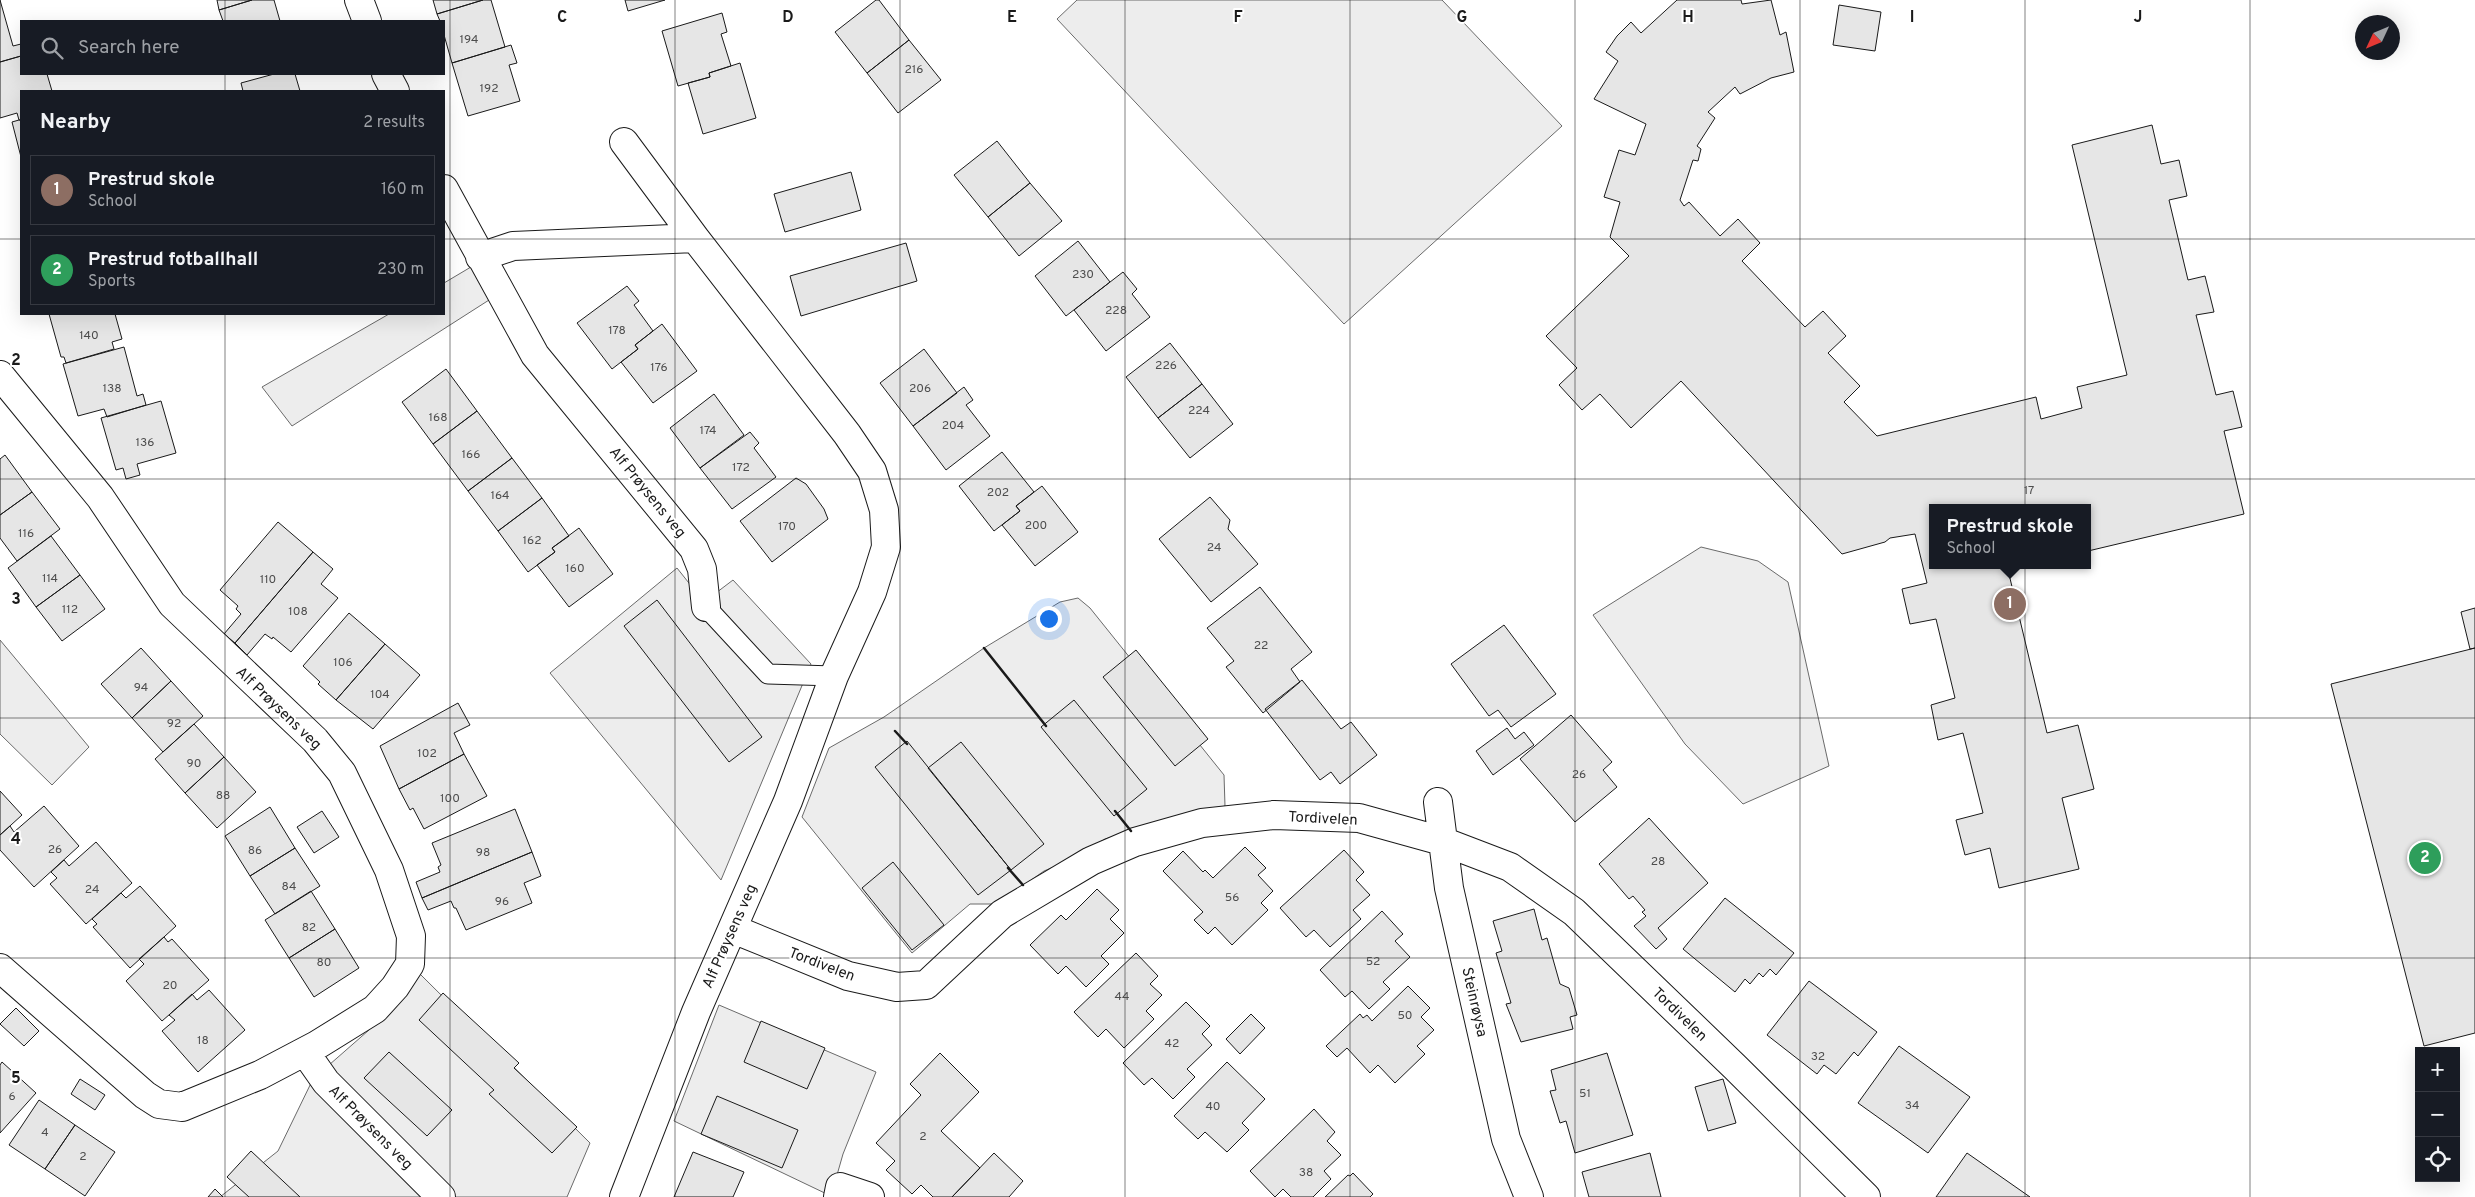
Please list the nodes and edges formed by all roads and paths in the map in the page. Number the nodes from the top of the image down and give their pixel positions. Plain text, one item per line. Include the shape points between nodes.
1 (359, 0) edge
2 (366, 20) edge
3 (387, 75) edge
4 (394, 90) edge
5 (624, 142) dead end
6 (445, 191) edge
7 (695, 238) junction
8 (480, 257) junction
9 (0, 375) edge
10 (706, 607) joint
11 (834, 676) junction
12 (1438, 802) dead end
13 (1442, 841) junction
14 (733, 929) junction
15 (0, 968) edge
16 (305, 1052) junction
17 (839, 1192) edge
18 (441, 1197) edge
19 (624, 1197) edge
20 (870, 1197) edge
21 (1529, 1197) edge
22 (1866, 1197) edge

1 - 2 street
3 - 4 street
5 - 7 street, Alf Prøysens veg
6 - 8 street, Alf Prøysens veg
7 - 8 street via 513,246
7 - 11 street, Alf Prøysens veg via 756,314 872,471 884,510 886,547 872,592
8 - 10 street, Alf Prøysens veg via 536,355 694,549 702,569
9 - 16 street, Alf Prøysens veg via 100,497 172,604 315,740 342,773 390,870 411,936 410,964 396,987 375,1009
10 - 11 lane, Alf Prøysens veg via 768,674
11 - 14 street, Alf Prøysens veg via 788,801
12 - 13 street, Steinrøysa
13 - 14 street, Tordivelen via 1359,818 1274,816 1202,823 1171,830 1091,861 1002,914 926,985 897,987 848,976
13 - 21 street, Steinrøysa via 1449,888 1506,1139
13 - 22 street, Tordivelen via 1510,867 1574,912
14 - 19 street, Alf Prøysens veg via 677,1058
15 - 16 street, Alf Prøysens veg via 159,1104 182,1107 260,1075
16 - 18 street, Alf Prøysens veg via 326,1082
17 - 20 street

